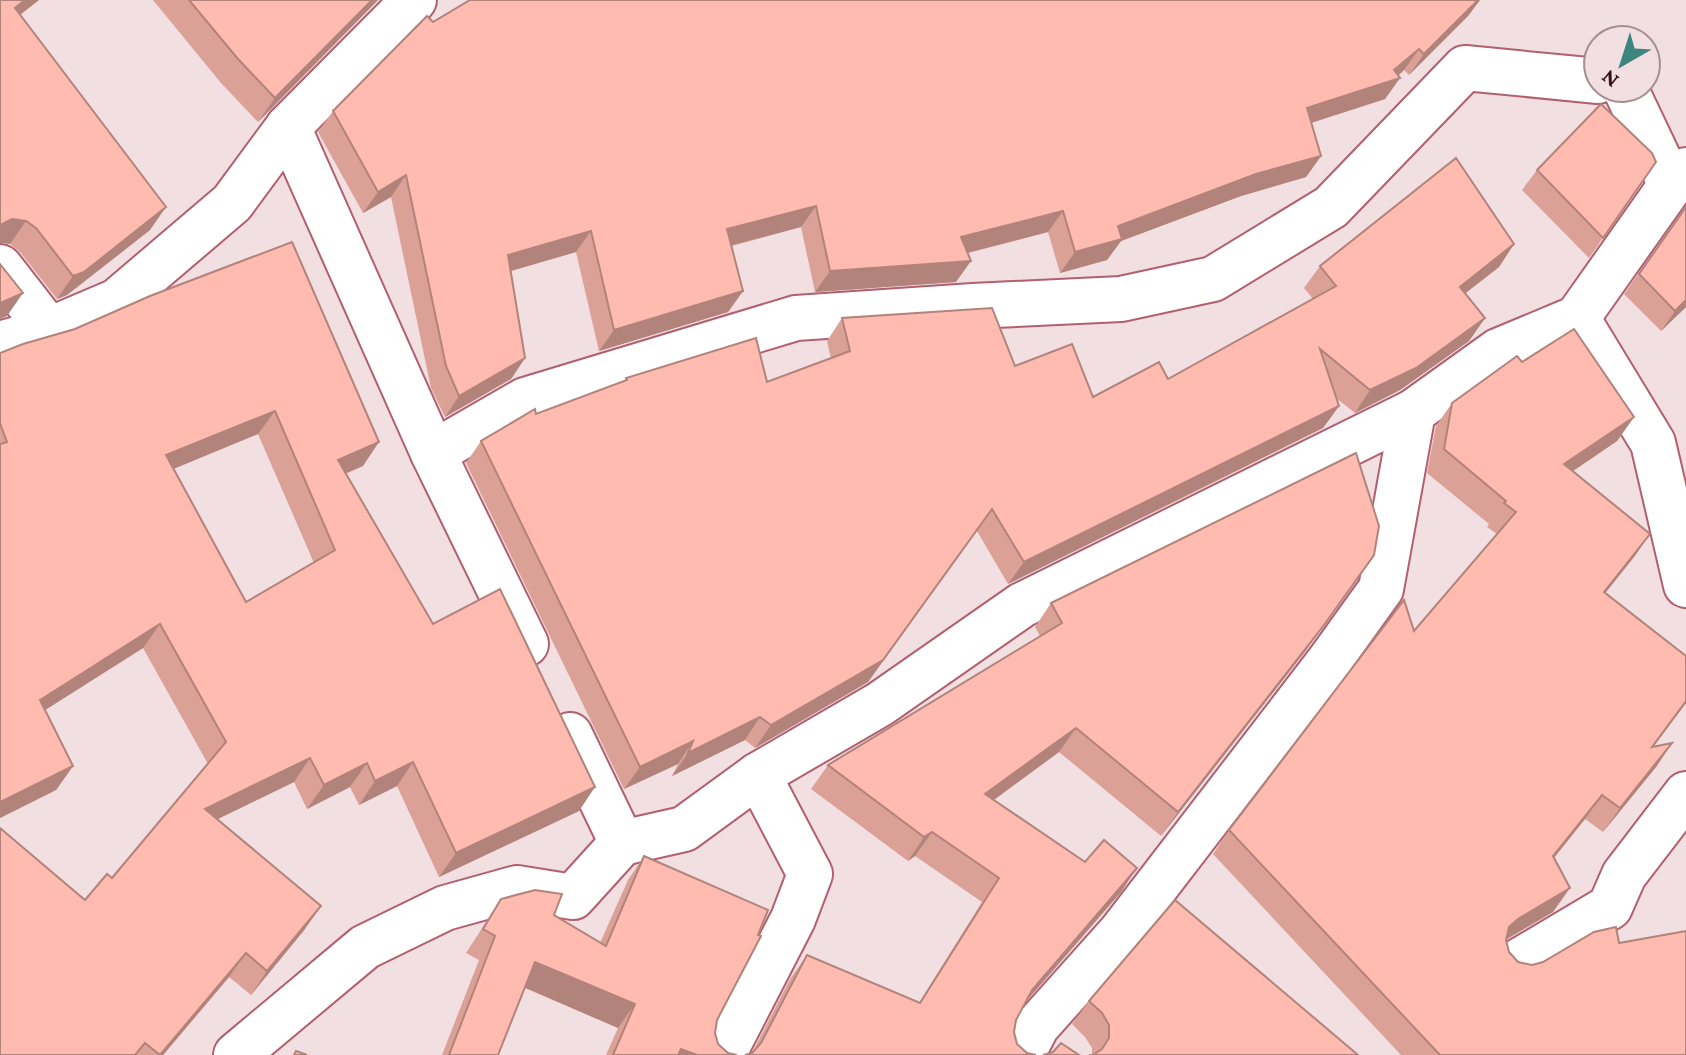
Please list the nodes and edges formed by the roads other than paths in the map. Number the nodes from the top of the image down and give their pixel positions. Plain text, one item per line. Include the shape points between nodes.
1 (414, 0) edge
2 (1582, 79) edge
3 (1635, 104) edge
4 (288, 127) junction
5 (1678, 177) edge
6 (0, 267) edge
7 (1577, 318) junction
8 (49, 330) junction
9 (0, 344) edge
10 (1413, 412) junction
11 (433, 453) junction
12 (1686, 585) edge
13 (758, 775) junction
14 (1686, 794) edge
15 (622, 843) junction
16 (1514, 964) edge
17 (1029, 1040) edge
18 (236, 1055) edge
19 (723, 1055) edge
20 (1068, 1055) edge

1 - 4 street
2 - 11 street via 1465,68 1331,207 1213,279 1121,299 796,318 525,400
3 - 5 street
4 - 8 street via 221,213 117,301
4 - 11 street
5 - 7 street
6 - 8 street
7 - 10 street via 1498,351
7 - 12 street via 1653,443
8 - 9 street
10 - 13 street via 1022,605 880,704
10 - 17 street via 1381,589 1121,932
11 - 15 street
13 - 15 street via 684,829
13 - 19 street via 810,874 793,919
14 - 16 street via 1624,875 1610,907
15 - 18 street via 573,897 517,888 445,908 365,947
17 - 20 street

